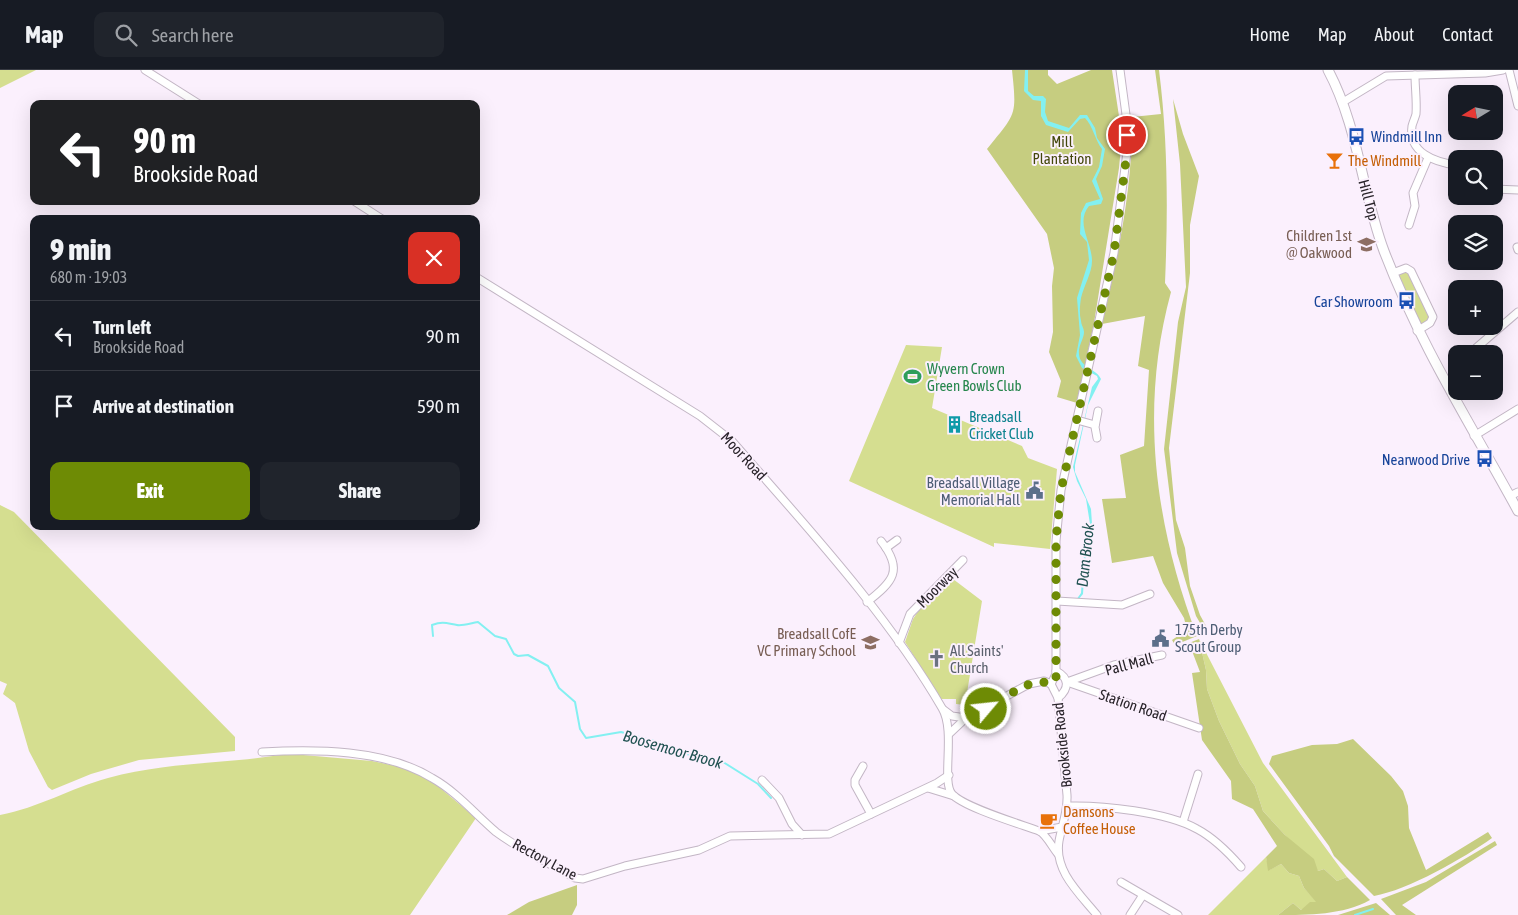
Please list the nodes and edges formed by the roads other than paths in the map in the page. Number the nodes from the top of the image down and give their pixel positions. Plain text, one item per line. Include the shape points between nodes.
1 (145, 70) edge
2 (1120, 70) edge
3 (1328, 70) edge
4 (1503, 70) edge
5 (1509, 70) edge
6 (1419, 73) edge
7 (193, 100) edge
8 (1343, 102) junction
9 (1518, 106) edge
10 (1428, 158) junction
11 (1448, 164) edge
12 (1503, 189) edge
13 (1518, 190) edge
14 (360, 205) edge
15 (376, 215) edge
16 (1409, 225) dead end
17 (1393, 273) junction
18 (480, 279) edge
19 (1518, 312) edge
20 (1417, 331) junction
21 (1480, 345) edge
22 (1518, 409) edge
23 (1098, 410) dead end
24 (1085, 422) junction
25 (1474, 436) junction
26 (1097, 438) dead end
27 (1514, 494) edge
28 (1518, 511) edge
29 (897, 540) dead end
30 (881, 541) dead end
31 (886, 548) junction
32 (963, 560) dead end
33 (1150, 594) dead end
34 (1057, 601) junction
35 (867, 602) junction
36 (900, 643) junction
37 (1162, 655) dead end
38 (1056, 671) junction
39 (1067, 682) junction
40 (1051, 684) junction
41 (1058, 698) junction
42 (944, 710) junction
43 (966, 718) junction
44 (1199, 728) dead end
45 (949, 734) junction
46 (262, 752) dead end
47 (863, 766) dead end
48 (1198, 774) dead end
49 (949, 775) junction
50 (762, 780) dead end
51 (928, 788) junction
52 (1195, 790) junction
53 (1203, 792) dead end
54 (955, 796) junction
55 (1068, 806) junction
56 (871, 814) junction
57 (789, 818) junction
58 (1183, 822) junction
59 (1040, 831) junction
60 (1062, 831) junction
61 (802, 835) junction
62 (782, 836) junction
63 (1237, 849) dead end
64 (1058, 854) junction
65 (1230, 855) junction
66 (1241, 867) dead end
67 (1121, 882) dead end
68 (1143, 895) junction
69 (1097, 915) edge
70 (1130, 915) edge
71 (1178, 915) edge

1 - 7 street
2 - 24 street, Brookside Road via 1127,122 1127,152 1114,253 1090,361
3 - 8 main road, Hill Top
4 - 6 street
5 - 9 street
6 - 8 street via 1383,77
6 - 10 street via 1412,136 1417,148
8 - 17 main road, Hill Top via 1376,226
10 - 11 street
10 - 16 street via 1412,193 1414,206
12 - 13 street
14 - 15 street
17 - 20 main road, Hill Top
17 - 20 street via 1406,268 1411,271 1433,317 1430,323
18 - 35 street, Moor Road via 718,428
19 - 21 street
20 - 25 main road, Hill Top
22 - 25 street
23 - 24 street, Brookside Road
24 - 26 street, Brookside Road
24 - 34 street, Brookside Road via 1066,466 1058,518
25 - 27 main road, Hill Top
27 - 28 main road, Hill Top
29 - 31 street
30 - 31 street
31 - 35 street via 894,564 892,578
32 - 36 street, Moorway via 910,614
33 - 34 street via 1122,606
34 - 38 street, Brookside Road
35 - 36 street, Moor Road
36 - 42 street, Moor Road
37 - 39 street, Pall Mall via 1114,665
38 - 39 street, Station Road
38 - 40 street, Brookside Road
39 - 41 street via 1066,690
39 - 44 street, Station Road
40 - 41 street, Brookside Road
40 - 43 street via 1044,681 1029,684
41 - 55 street, Brookside Road
42 - 43 street via 952,716
42 - 45 street, Moor Road
43 - 45 street
45 - 49 street, Moor Road
46 - 62 street, Rectory Lane via 324,751 410,767 446,787 497,832 575,878 583,879 698,850 730,836
47 - 56 street via 855,784
48 - 52 street
49 - 51 street, Rectory Lane
49 - 54 street via 950,790
50 - 57 street via 779,798
51 - 54 street
51 - 56 street, Rectory Lane
52 - 53 street
52 - 58 street
54 - 59 street
55 - 58 street via 1096,806
55 - 60 street, Brookside Road
56 - 61 street, Rectory Lane via 829,834
57 - 61 street
57 - 62 street
58 - 65 street via 1206,834
59 - 60 street
59 - 64 street
60 - 64 street, Brookside Road
61 - 62 street, Rectory Lane
63 - 65 street
64 - 69 street via 1066,875
65 - 66 street
67 - 68 street
68 - 70 street
68 - 71 street

